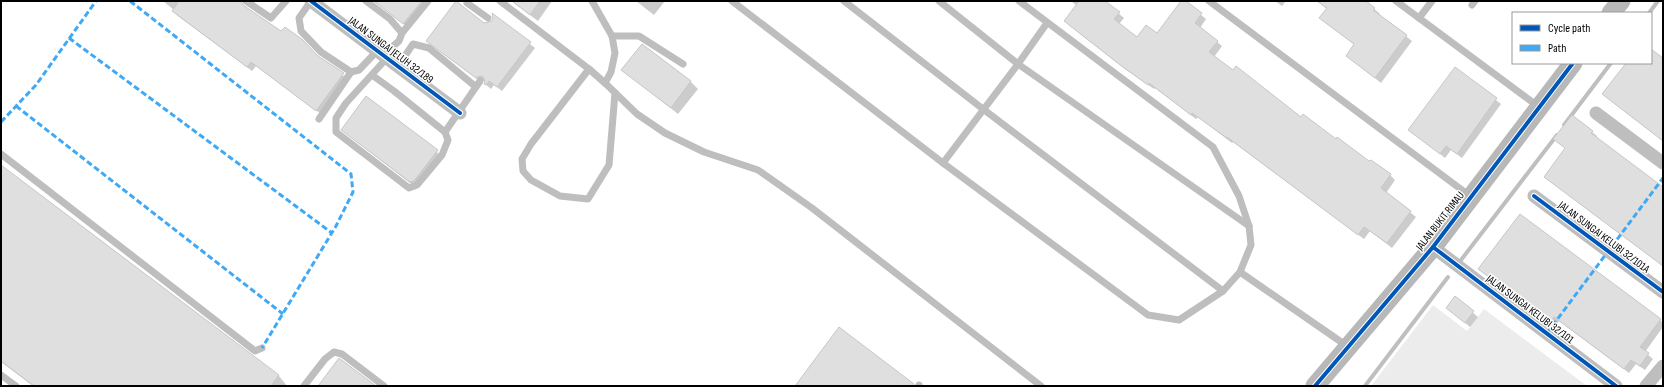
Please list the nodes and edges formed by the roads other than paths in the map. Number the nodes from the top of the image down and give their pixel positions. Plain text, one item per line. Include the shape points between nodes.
1 (246, 1) edge
2 (286, 1) edge
3 (366, 1) edge
4 (428, 1) edge
5 (500, 1) edge
6 (592, 1) edge
7 (732, 1) edge
8 (844, 1) edge
9 (939, 1) edge
10 (1019, 1) edge
11 (1209, 1) edge
12 (1396, 1) edge
13 (1432, 1) edge
14 (1621, 1) edge
15 (316, 3) edge
16 (467, 3) dead end
17 (1612, 12) edge
18 (488, 18) dead end
19 (1419, 18) junction
20 (1048, 23) junction
21 (402, 33) junction
22 (612, 36) junction
23 (382, 55) junction
24 (683, 64) dead end
25 (1018, 64) junction
26 (1572, 64) edge
27 (398, 66) junction
28 (589, 69) junction
29 (351, 72) junction
30 (372, 75) junction
31 (604, 83) junction
32 (615, 93) junction
33 (1539, 107) junction
34 (983, 109) junction
35 (460, 113) junction
36 (1596, 113) dead end
37 (319, 119) dead end
38 (445, 132) junction
39 (1, 154) edge
40 (943, 163) junction
41 (1663, 163) edge
42 (1534, 196) dead end
43 (1470, 197) junction
44 (1249, 226) junction
45 (1432, 247) junction
46 (1240, 272) junction
47 (1223, 291) junction
48 (1663, 292) edge
49 (1348, 346) junction
50 (262, 348) dead end
51 (1663, 366) edge
52 (1, 375) edge
53 (16, 386) edge
54 (304, 386) edge
55 (384, 386) edge
56 (1041, 386) edge
57 (1315, 386) edge
58 (1616, 386) edge
59 (1646, 386) edge

1 - 2 lane via 271,18
3 - 21 lane via 390,19
4 - 21 lane
5 - 28 lane
6 - 22 lane
7 - 40 lane
8 - 34 lane
9 - 25 lane
10 - 20 lane
11 - 43 lane
12 - 19 lane
13 - 19 lane
14 - 17 street
15 - 23 street, JALAN SUNGAI JELUH 32/189
15 - 29 lane via 299,18 301,31 321,52
16 - 18 lane
19 - 33 lane
20 - 25 lane
20 - 44 lane via 1213,147 1239,196
21 - 23 lane via 399,41
22 - 24 lane via 639,36
22 - 31 lane via 612,72
23 - 27 street, JALAN SUNGAI JELUH 32/189
23 - 29 lane via 359,70
23 - 30 lane
25 - 34 lane
25 - 44 lane
26 - 33 street, JALAN BUKIT RIMAU
27 - 35 street, JALAN SUNGAI JELUH 32/189
27 - 35 lane via 413,44 429,48 478,84
28 - 31 lane
28 - 32 lane via 522,158 523,171 530,180 560,196 588,199 608,165
29 - 37 lane
30 - 38 lane
30 - 38 lane via 336,118 336,132 409,188 417,185 442,155 448,140
31 - 32 lane
32 - 56 lane via 637,114 666,133 704,152 758,170 812,208
33 - 43 street, JALAN BUKIT RIMAU
34 - 40 lane
34 - 47 lane
35 - 38 lane
36 - 41 street
39 - 50 lane via 255,351
40 - 47 lane via 1148,315 1179,320
42 - 48 street, JALAN SUNGAI KELUBI 32/101A
43 - 45 street, JALAN BUKIT RIMAU
44 - 46 lane via 1251,245
45 - 49 street, JALAN BUKIT RIMAU
45 - 58 street, JALAN SUNGAI KELUBI 32/101
46 - 47 lane
46 - 49 lane
49 - 57 street, JALAN BUKIT RIMAU
51 - 59 street
52 - 53 lane
54 - 55 lane via 325,359 334,352 342,354

